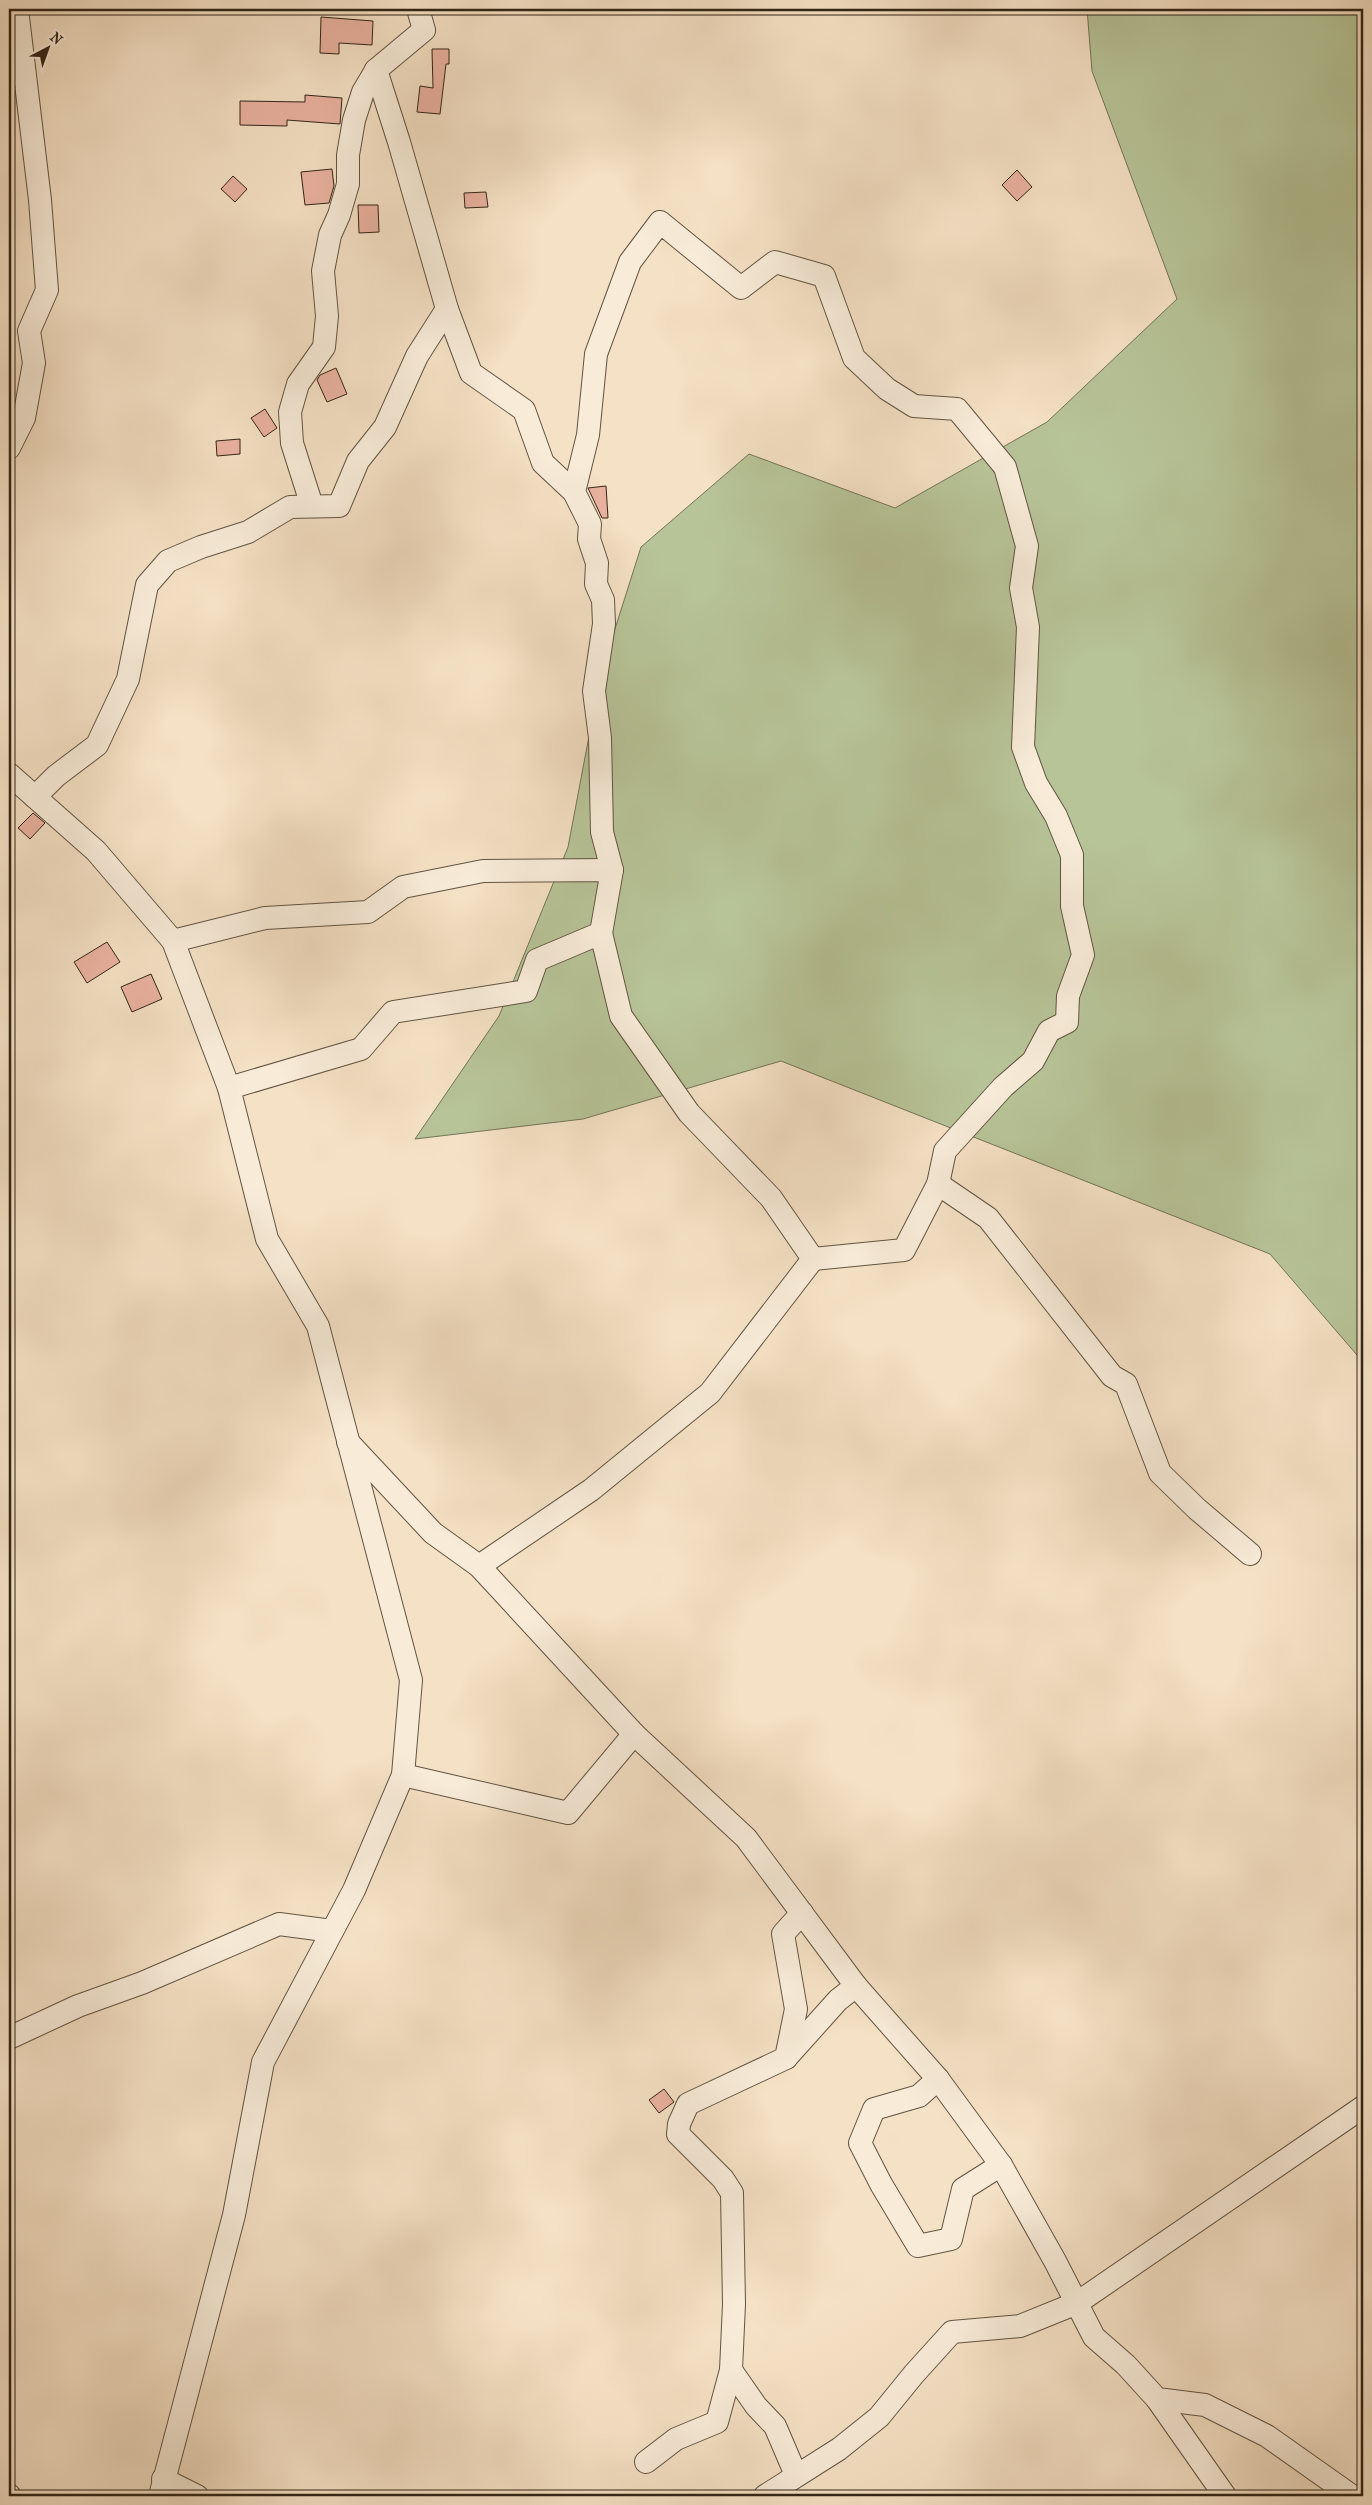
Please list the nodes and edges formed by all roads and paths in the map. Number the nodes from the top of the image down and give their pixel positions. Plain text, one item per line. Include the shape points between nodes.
1 (17, 9) edge
2 (418, 9) edge
3 (376, 70) junction
4 (447, 308) junction
5 (9, 448) edge
6 (574, 492) junction
7 (312, 506) junction
8 (9, 774) edge
9 (35, 797) junction
10 (612, 870) junction
11 (600, 933) junction
12 (173, 941) junction
13 (229, 1088) junction
14 (938, 1184) junction
15 (814, 1259) junction
16 (346, 1439) junction
17 (1250, 1554) dead end
18 (479, 1566) junction
19 (634, 1734) junction
20 (403, 1775) junction
21 (802, 1913) junction
22 (332, 1931) junction
23 (856, 1986) junction
24 (9, 2038) edge
25 (786, 2058) junction
26 (938, 2079) junction
27 (1363, 2107) edge
28 (1001, 2166) junction
29 (1077, 2303) junction
30 (731, 2370) junction
31 (1157, 2399) junction
32 (646, 2462) dead end
33 (796, 2475) junction
34 (161, 2488) edge
35 (197, 2496) edge
36 (765, 2496) edge
37 (1225, 2496) edge
38 (1352, 2496) edge

1 - 5 street via 40,200 46,290 29,332 34,363 24,418
2 - 3 street via 424,30
3 - 4 street
3 - 7 street via 363,92 354,120 348,156 348,184 330,235 323,271 327,316 324,347 298,384 290,412 292,443
4 - 6 street via 471,373 524,410 543,463
4 - 7 street via 417,356 385,427 358,461 339,506
6 - 10 street via 590,524 589,539 597,562 596,584 603,600 604,624 594,691 600,738 602,832
6 - 14 street via 588,435 596,354 630,262 660,222 741,288 775,262 824,276 854,358 887,389 914,406 957,409 1005,467 1027,546 1021,588 1028,627 1023,747 1036,783 1056,816 1072,855 1072,906 1083,955 1068,996 1067,1022 1049,1031 1033,1061 1003,1087 945,1151
7 - 9 street via 290,507 248,532 168,561 147,585 128,679 97,745 56,776
8 - 9 street
9 - 12 street via 96,851
10 - 11 street
10 - 12 street via 483,871 403,887 368,912 265,918
11 - 13 street via 537,960 526,991 393,1012 361,1049
11 - 15 street via 621,1016 689,1113 771,1198
12 - 13 street
13 - 16 street via 266,1239 318,1326
14 - 15 street via 904,1250
14 - 17 street via 988,1218 1112,1376 1126,1384 1160,1473 1196,1509
15 - 18 street via 710,1393 591,1490
16 - 18 street via 433,1533
16 - 20 street via 410,1680
18 - 19 street
19 - 20 street via 568,1812
19 - 21 street via 746,1838
20 - 22 street via 354,1890
21 - 23 street
21 - 25 street via 784,1934 796,2008
22 - 24 street via 280,1924 78,2006
22 - 34 street via 263,2062 234,2215
23 - 25 street via 838,2000
23 - 26 street
25 - 30 street via 688,2104 679,2124 678,2134 723,2179 732,2193 734,2304
26 - 28 street
26 - 28 street via 919,2096 874,2109 860,2143 918,2246 951,2239 963,2189
27 - 29 street
28 - 29 street
29 - 31 street via 1094,2337
29 - 33 street via 1020,2326 952,2332 880,2418 839,2449
30 - 32 street via 717,2422 676,2439
30 - 33 street via 756,2406 775,2426
31 - 37 street
31 - 38 street via 1205,2405 1268,2436
33 - 36 street
34 - 35 street

